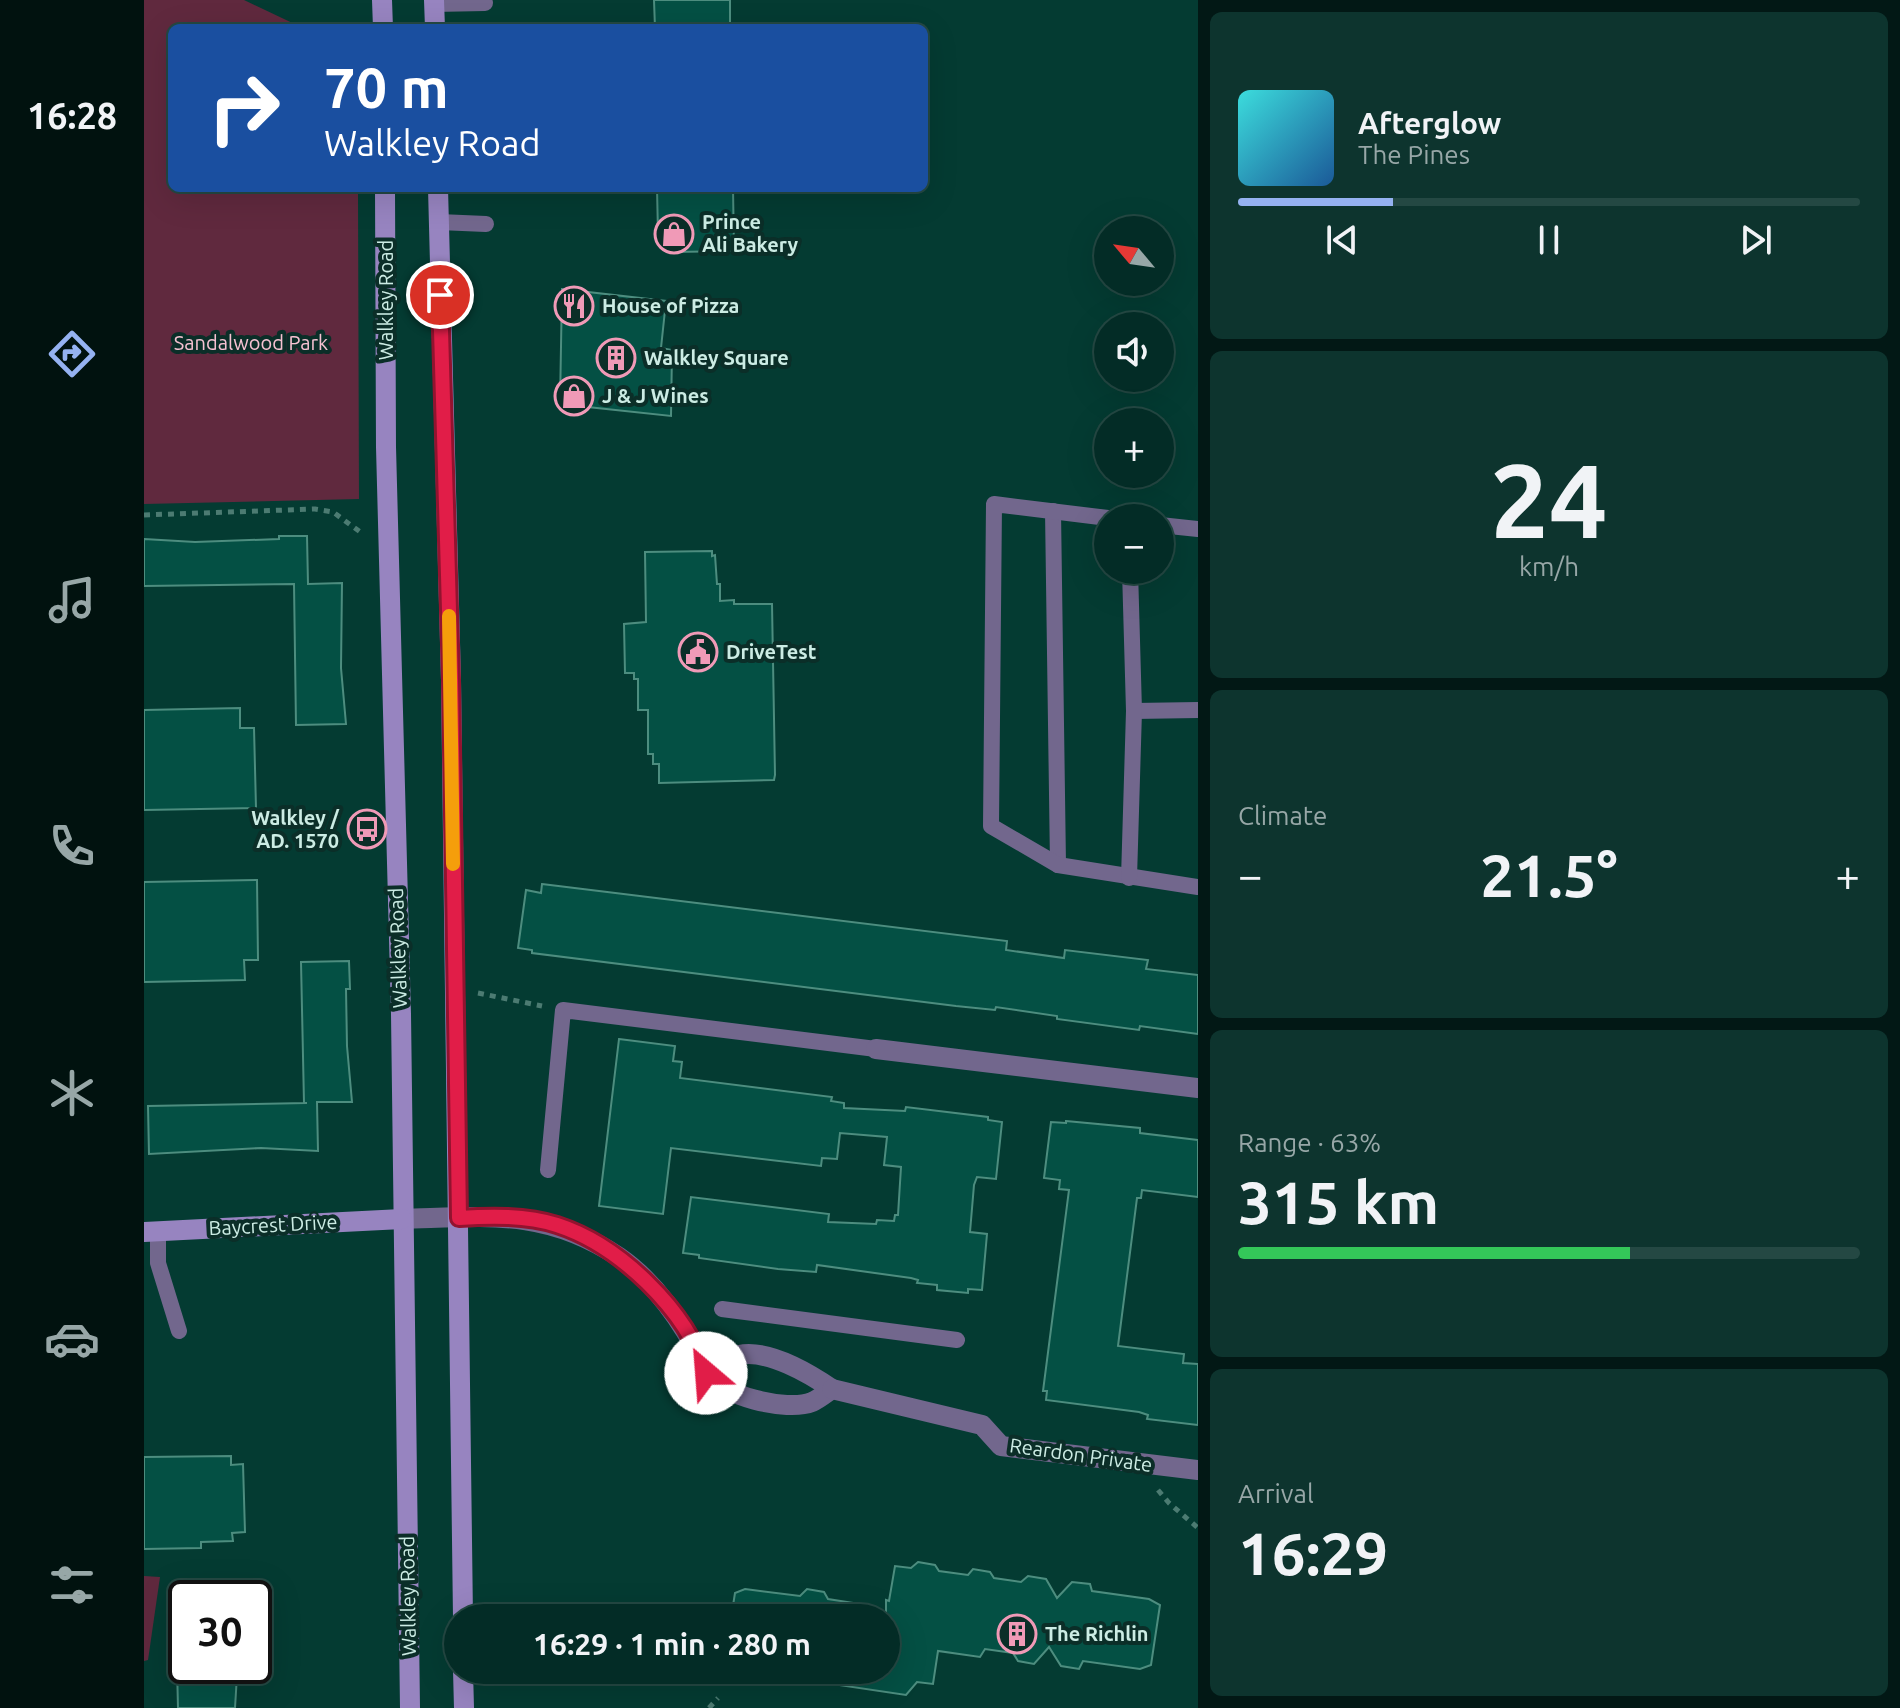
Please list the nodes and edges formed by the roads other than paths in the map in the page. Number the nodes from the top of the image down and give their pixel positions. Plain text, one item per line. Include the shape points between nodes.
1 (382, 0) edge
2 (434, 2) edge
3 (485, 3) dead end
4 (383, 24) edge
5 (435, 24) edge
6 (385, 192) edge
7 (438, 192) edge
8 (439, 222) junction
9 (486, 224) dead end
10 (1053, 511) junction
11 (1094, 516) edge
12 (1174, 526) edge
13 (1198, 529) edge
14 (1130, 584) edge
15 (1198, 710) edge
16 (1134, 711) junction
17 (1058, 865) junction
18 (1129, 878) junction
19 (1198, 887) edge
20 (876, 1049) joint
21 (1198, 1088) edge
22 (548, 1170) dead end
23 (459, 1218) junction
24 (402, 1219) junction
25 (151, 1232) edge
26 (722, 1309) dead end
27 (179, 1331) dead end
28 (957, 1340) dead end
29 (706, 1373) junction
30 (832, 1389) junction
31 (1198, 1470) edge
32 (463, 1604) edge
33 (463, 1684) edge
34 (410, 1708) edge
35 (464, 1708) edge

1 - 4 main road
2 - 3 lane
2 - 5 main road
6 - 24 main road, Walkley Road
7 - 8 main road
8 - 9 lane
8 - 23 main road
10 - 11 lane
10 - 17 lane
10 - 17 lane via 994,504 991,826
12 - 13 lane
14 - 16 lane
15 - 16 lane
16 - 18 lane
17 - 18 lane
18 - 19 lane
20 - 21 street
20 - 22 lane via 563,1010
23 - 24 street
23 - 29 street via 523,1218 558,1225 621,1258 667,1305
23 - 32 main road
24 - 25 main road, Baycrest Drive
24 - 34 main road, Walkley Road
25 - 27 lane
26 - 28 lane
29 - 30 street via 733,1394 767,1403 810,1403
29 - 30 street, Reardon Private via 739,1355 769,1358 795,1365
30 - 31 street, Reardon Private via 982,1425 1001,1446
33 - 35 main road

